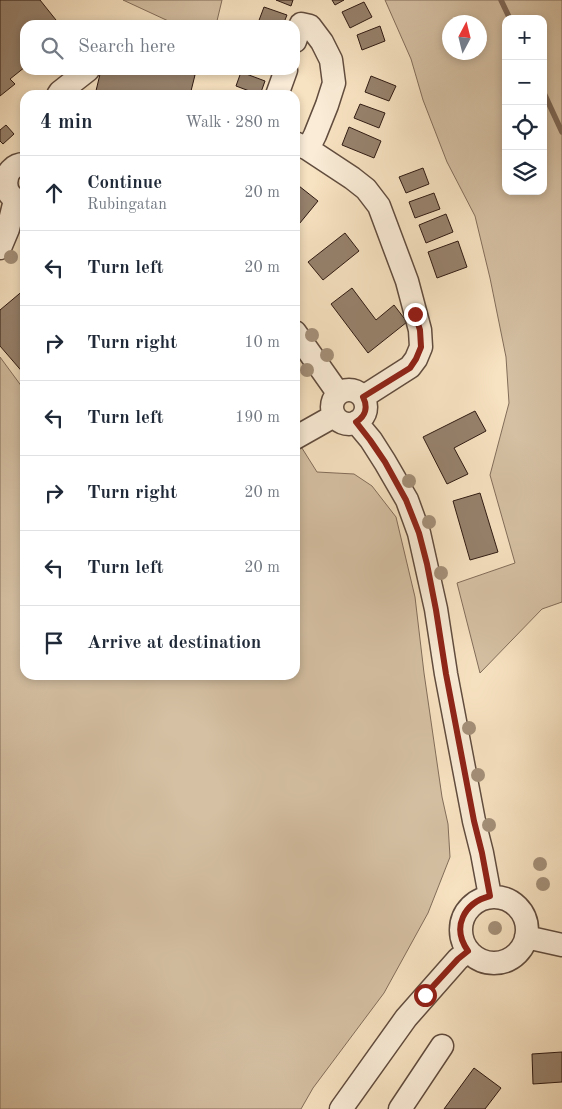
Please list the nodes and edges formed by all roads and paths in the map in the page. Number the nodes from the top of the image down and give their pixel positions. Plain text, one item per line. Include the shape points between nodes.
1 (300, 27) edge
2 (82, 75) edge
3 (284, 75) edge
4 (63, 90) edge
5 (279, 90) edge
6 (301, 146) edge
7 (20, 165) edge
8 (2, 176) edge
9 (20, 201) edge
10 (0, 248) edge
11 (300, 339) edge
12 (338, 393) junction
13 (363, 397) junction
14 (334, 416) junction
15 (356, 422) junction
16 (300, 435) edge
17 (490, 896) junction
18 (526, 937) junction
19 (562, 944) edge
20 (468, 951) junction
21 (442, 1046) dead end
22 (341, 1109) edge
23 (400, 1109) edge

1 - 6 street via 301,24 310,26 322,42 331,60 334,83 315,135
2 - 4 street
3 - 5 street
6 - 13 street via 352,178 379,206 420,330 421,347 410,368
7 - 8 street
8 - 9 street via 9,196
9 - 10 street
11 - 12 street
12 - 13 street via 353,390
12 - 14 street via 331,404
13 - 15 street via 366,409 364,416
14 - 15 street via 344,424
14 - 16 street
15 - 17 street via 385,462 406,500 419,533
17 - 18 street via 503,898 519,908 525,919
17 - 20 street via 475,902 462,920 461,936
18 - 19 street
18 - 20 street via 519,952 504,962 487,963
20 - 22 street via 406,1018
21 - 23 street

